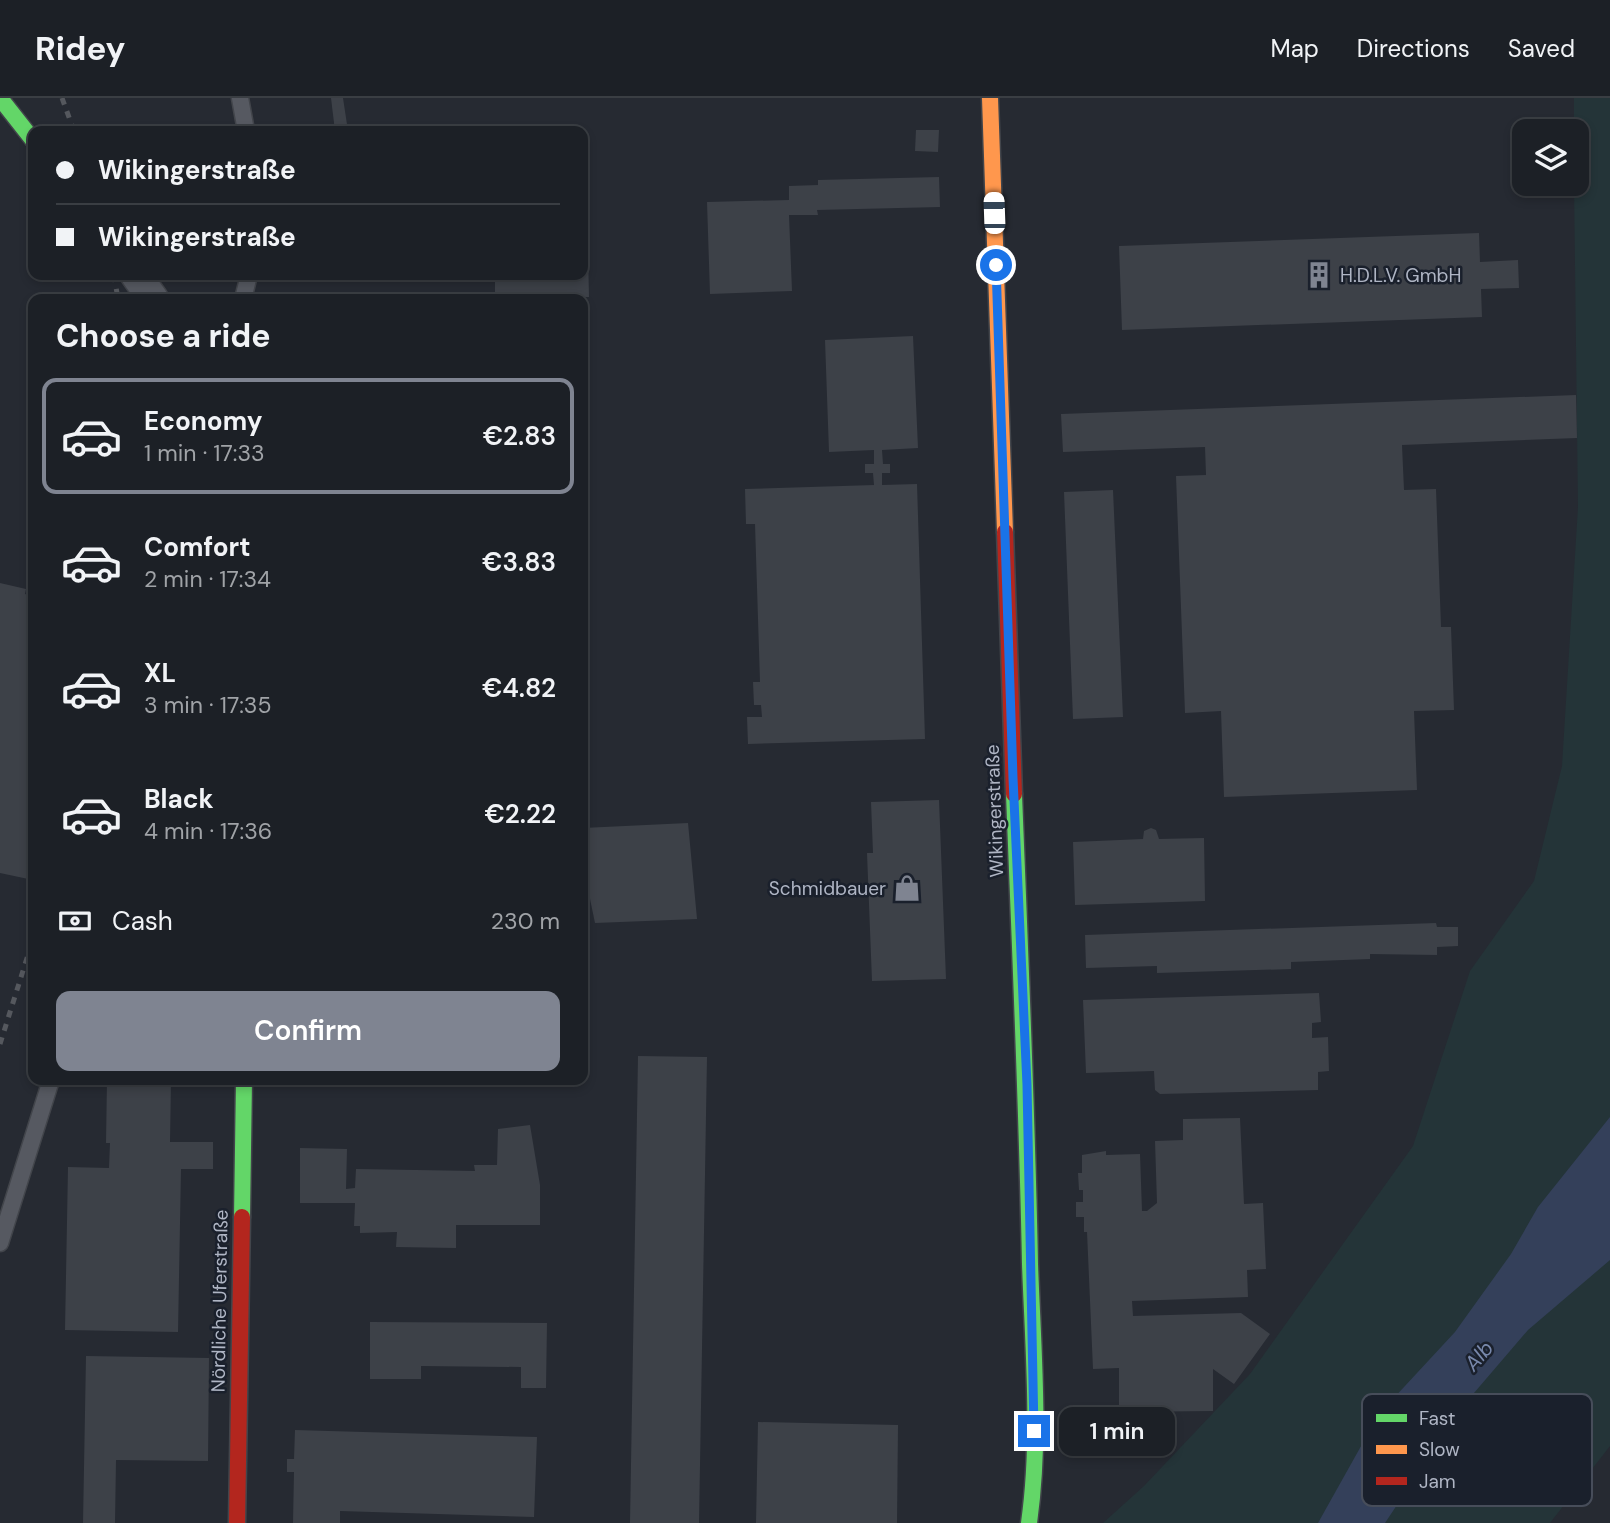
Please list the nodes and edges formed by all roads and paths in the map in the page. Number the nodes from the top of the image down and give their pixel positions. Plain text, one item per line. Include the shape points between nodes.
1 (0, 98) edge
2 (240, 98) edge
3 (990, 98) edge
4 (245, 126) edge
5 (28, 134) edge
6 (49, 1085) edge
7 (244, 1085) edge
8 (0, 1243) edge
9 (237, 1523) edge
10 (1029, 1523) edge

1 - 5 street
2 - 4 lane
3 - 10 street, Wikingerstraße via 1027,1085 1034,1410
6 - 8 lane
7 - 9 street, Nördliche Uferstraße

